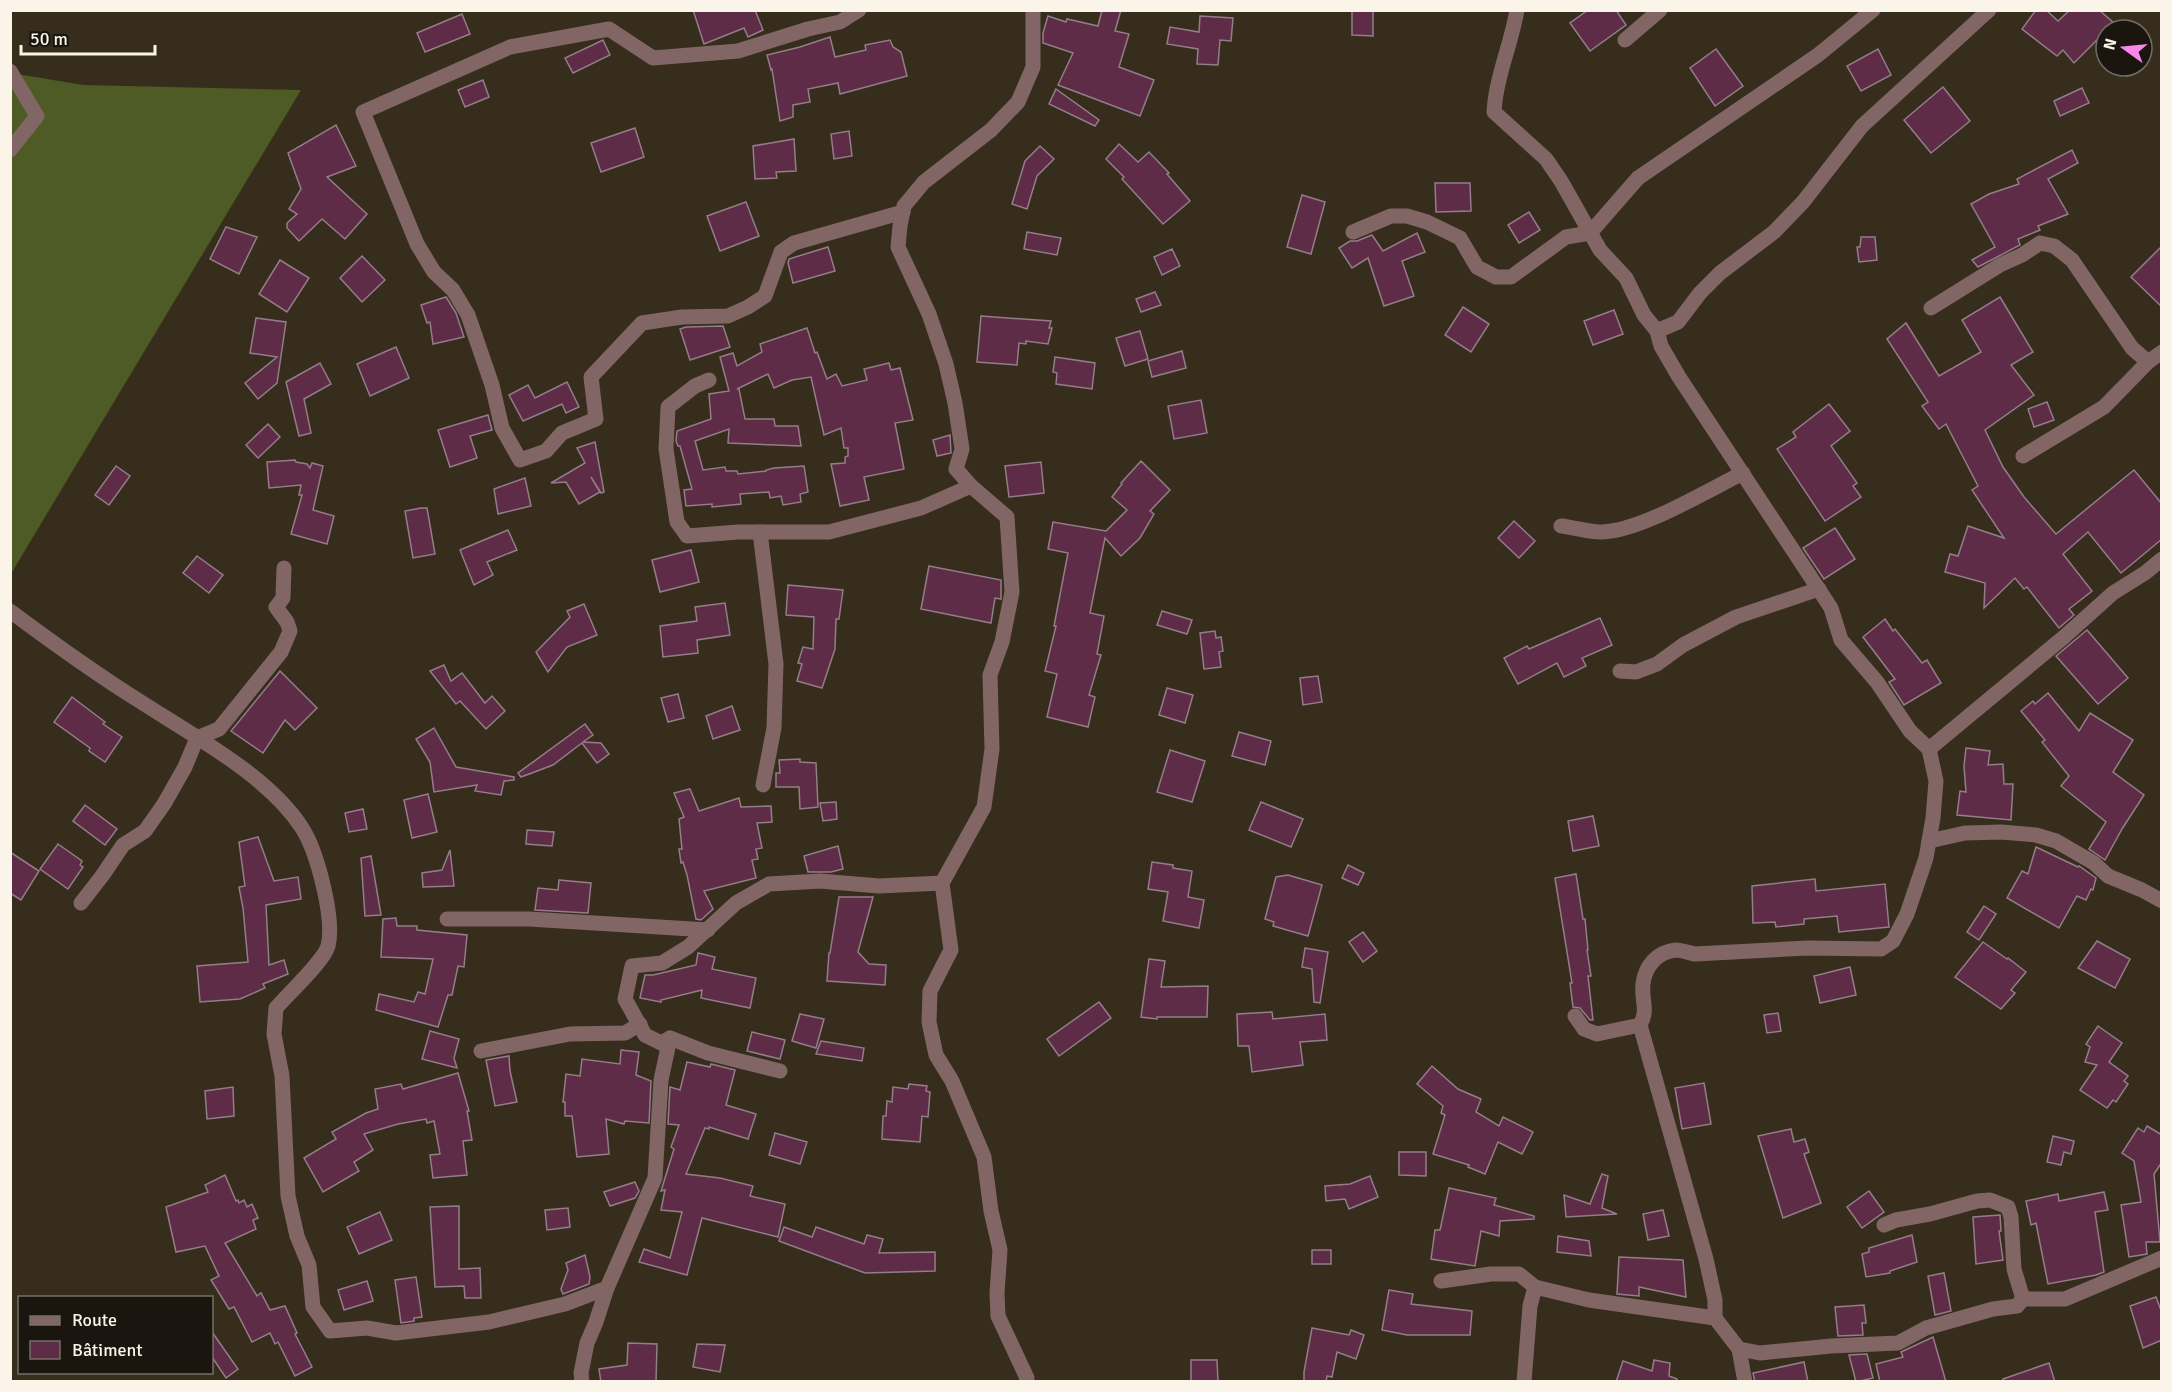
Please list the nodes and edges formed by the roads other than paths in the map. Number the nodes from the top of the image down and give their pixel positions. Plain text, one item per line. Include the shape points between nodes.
1 (858, 10) edge
2 (1033, 10) edge
3 (1517, 10) edge
4 (1660, 10) edge
5 (1873, 10) edge
6 (1989, 10) edge
7 (1625, 40) dead end
8 (10, 71) edge
9 (10, 150) edge
10 (903, 212) junction
11 (1353, 232) dead end
12 (1590, 233) junction
13 (1930, 308) dead end
14 (1657, 331) junction
15 (2162, 352) edge
16 (2148, 362) junction
17 (709, 380) dead end
18 (2022, 456) dead end
19 (1743, 473) junction
20 (971, 486) junction
21 (1561, 526) dead end
22 (760, 532) junction
23 (2162, 559) edge
24 (284, 568) dead end
25 (1819, 589) junction
26 (10, 611) edge
27 (1620, 671) dead end
28 (197, 738) junction
29 (1929, 749) junction
30 (763, 785) dead end
31 (1929, 841) junction
32 (942, 883) junction
33 (2162, 901) edge
34 (81, 903) dead end
35 (447, 919) dead end
36 (708, 930) junction
37 (1575, 1016) dead end
38 (640, 1024) junction
39 (1640, 1025) junction
40 (670, 1038) junction
41 (481, 1051) dead end
42 (780, 1071) dead end
43 (1884, 1225) dead end
44 (2162, 1258) edge
45 (1441, 1281) dead end
46 (1535, 1287) junction
47 (607, 1288) junction
48 (2023, 1299) junction
49 (1715, 1318) junction
50 (1738, 1349) junction
51 (1030, 1380) edge
52 (582, 1382) edge
53 (1524, 1382) edge
54 (1745, 1382) edge

1 - 10 street via 840,22 738,51 653,58 609,29 510,47 363,112 417,244 468,315 502,428 520,460 546,451 561,433 596,419 591,377 642,323 728,316 765,296 781,252 794,243
2 - 10 street via 1033,67 1018,102 991,130 924,183
3 - 12 street via 1494,112 1546,159
4 - 7 street
5 - 12 street via 1818,55 1638,178
6 - 14 street via 1862,126 1803,202 1774,232 1720,273 1678,322
8 - 9 street via 37,116
10 - 20 street via 898,247 929,314 946,364 962,449 956,469
11 - 12 street via 1391,216 1427,222 1460,238 1477,267 1496,277 1511,277 1566,237
12 - 14 street via 1626,278 1644,315
13 - 16 street via 2030,248 2047,244 2072,260 2132,348
14 - 19 street via 1678,377
15 - 16 street
16 - 18 street via 2104,407
17 - 22 street via 668,407 666,449 677,522 687,536
19 - 21 street via 1626,529 1600,532
19 - 25 street
20 - 22 street via 921,508 829,532
20 - 32 street via 1006,517 1012,592 1002,642 990,675 992,749 984,807
22 - 30 street via 776,664 774,728
23 - 29 street via 2113,593
24 - 28 street via 284,598 276,607 290,631 281,652 219,729
25 - 27 street via 1736,617 1683,645 1658,664 1635,672
25 - 29 street via 1831,608 1841,640 1910,731
26 - 28 street via 72,657
28 - 34 street via 164,804 145,831 123,844
28 - 47 street via 256,779 303,828 330,915 324,956 276,1008 274,1034 282,1076 288,1196 297,1236 309,1265 313,1307 330,1331 367,1328 396,1333 489,1322 565,1304
29 - 31 street via 1936,781
31 - 33 street via 1965,833 2036,835 2056,841 2094,862 2108,876
31 - 39 street via 1907,915 1893,941 1881,949 1695,954 1677,950 1655,957 1646,971 1646,1015
32 - 36 street via 769,884 736,903
32 - 51 street via 951,950 930,991 928,1022 936,1055 952,1081 984,1157 1000,1250 999,1316
35 - 36 street via 529,919
36 - 38 street via 662,963 632,966 626,999
37 - 39 street via 1584,1029 1597,1034
38 - 40 street via 645,1035 661,1043
38 - 41 street via 625,1033 570,1034
39 - 49 street via 1706,1259
40 - 42 street via 708,1053
40 - 47 street via 661,1080 655,1179
43 - 48 street via 1977,1201 1990,1200 2008,1207 2014,1269
44 - 48 street via 2065,1299
45 - 46 street via 1519,1274
46 - 49 street via 1588,1300
46 - 53 street
47 - 52 street via 587,1343
48 - 50 street via 2017,1306 1926,1328 1898,1343 1760,1353
49 - 50 street
50 - 54 street

